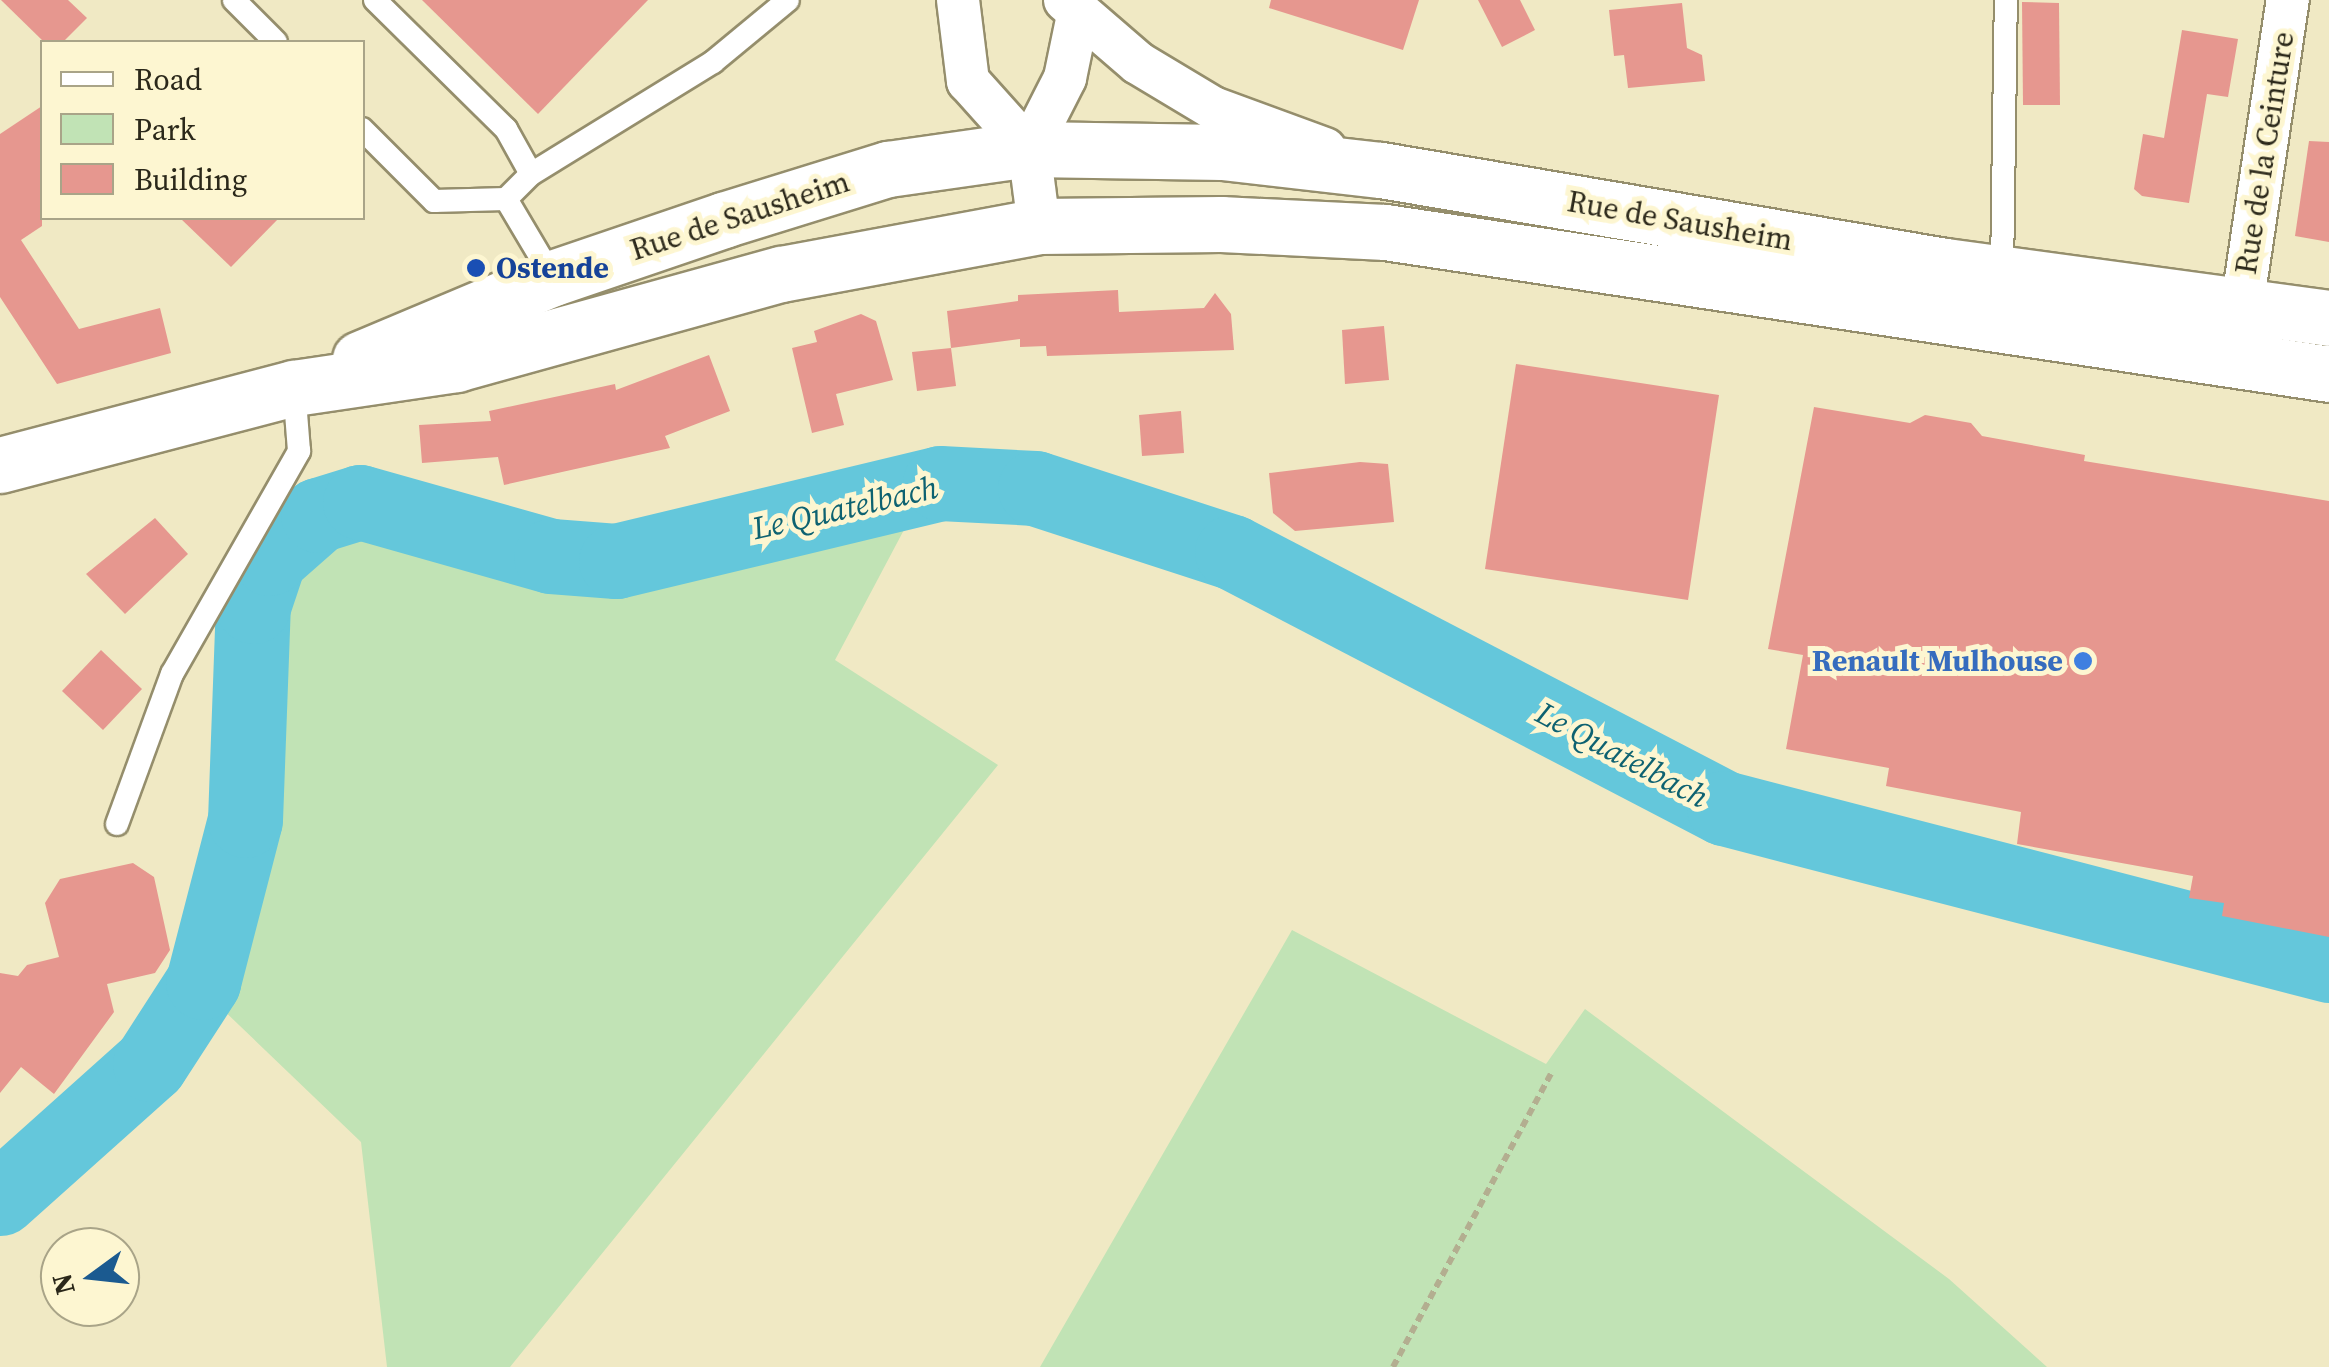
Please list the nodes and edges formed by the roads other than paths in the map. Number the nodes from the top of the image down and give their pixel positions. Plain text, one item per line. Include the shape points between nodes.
1 (234, 0) edge
2 (375, 0) edge
3 (788, 0) edge
4 (958, 0) edge
5 (2006, 0) edge
6 (2288, 0) edge
7 (1071, 7) edge
8 (274, 40) edge
9 (365, 132) edge
10 (1029, 149) junction
11 (1382, 170) junction
12 (531, 174) junction
13 (506, 199) junction
14 (1039, 226) junction
15 (2002, 274) junction
16 (553, 278) junction
17 (2242, 306) junction
18 (2329, 318) edge
19 (2233, 359) junction
20 (2329, 374) edge
21 (294, 388) junction
22 (0, 465) edge
23 (117, 824) dead end

1 - 8 lane
2 - 12 lane via 506,128
3 - 12 lane via 713,62
4 - 10 street via 968,81
5 - 15 lane
6 - 17 street, Rue de la Ceinture
7 - 10 street via 1065,78
7 - 11 street via 1138,63 1213,108
9 - 13 lane via 434,201
10 - 11 main road, Rue de Sausheim via 1222,152
10 - 14 street
10 - 16 main road, Rue de Sausheim via 888,169
11 - 15 main road, Rue de Sausheim
12 - 13 lane
13 - 16 lane
14 - 19 main road, Rue de Sausheim via 1220,224 1385,232
14 - 21 main road, Rue de Sausheim via 781,274 456,364
15 - 17 main road, Rue de Sausheim
16 - 21 main road, Rue de Sausheim
17 - 18 main road, Rue de Sausheim
17 - 19 main road
19 - 20 main road, Rue de Sausheim
21 - 22 main road, Rue de Sausheim
21 - 23 lane via 299,451 172,674

